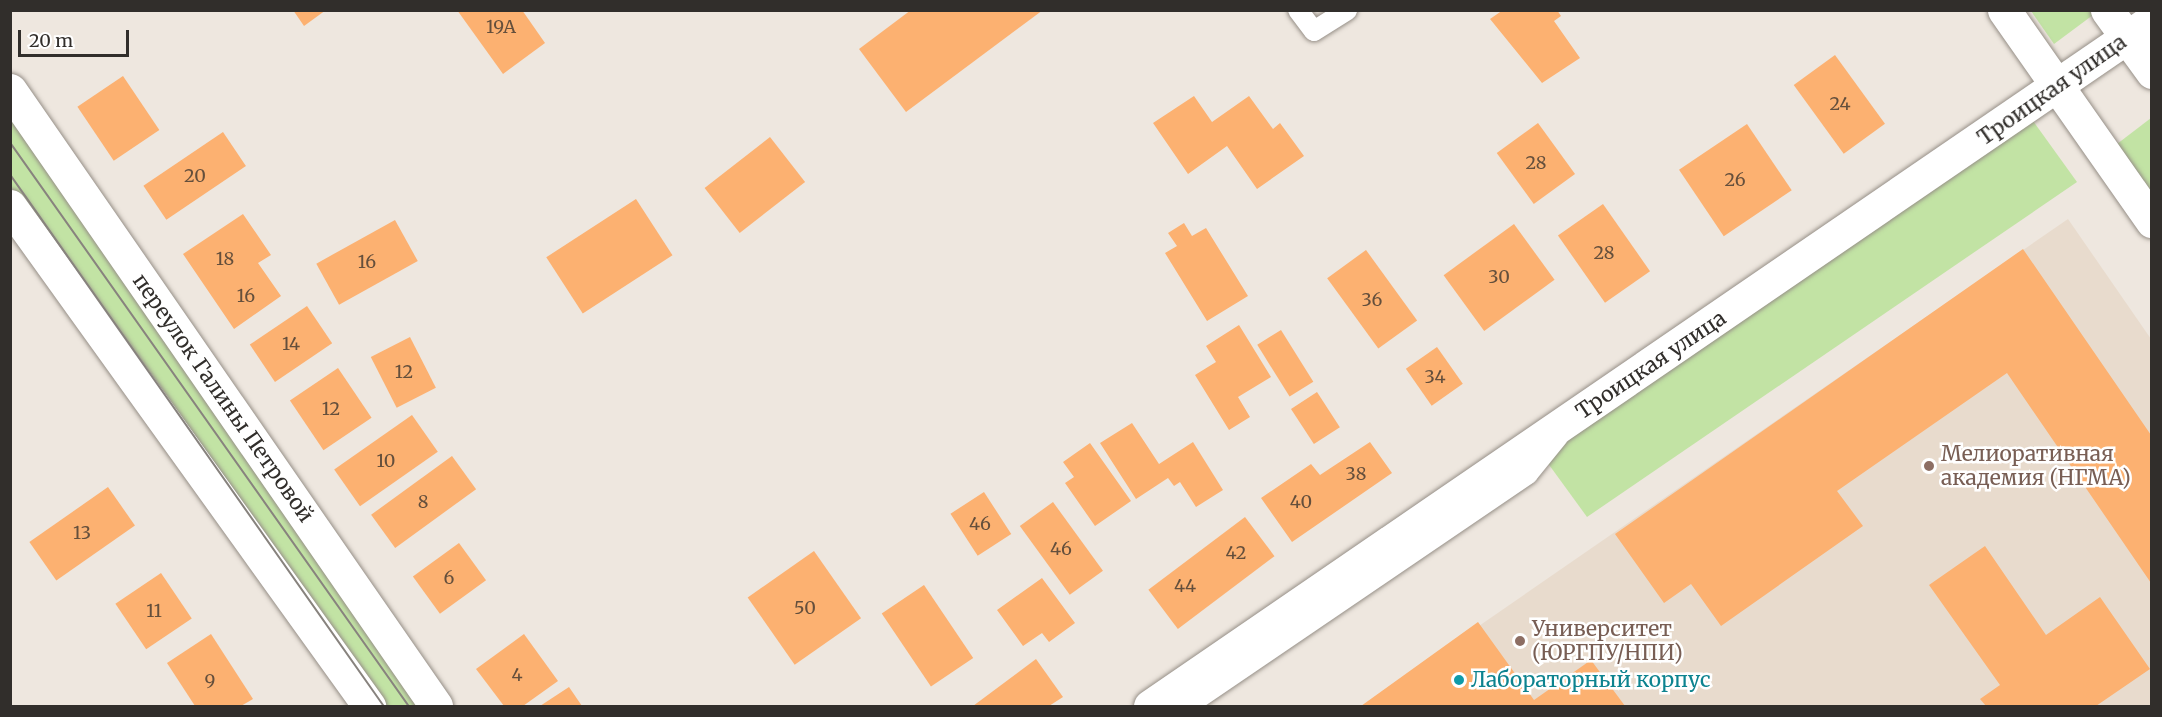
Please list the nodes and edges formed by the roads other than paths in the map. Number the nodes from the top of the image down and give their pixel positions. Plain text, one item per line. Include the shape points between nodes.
1 (1298, 10) edge
2 (1347, 10) edge
3 (2004, 10) edge
4 (2107, 10) edge
5 (2139, 29) edge
6 (2151, 72) edge
7 (2058, 88) junction
8 (10, 90) edge
9 (10, 206) edge
10 (2151, 221) edge
11 (1572, 418) junction
12 (369, 706) edge
13 (436, 706) edge
14 (1150, 706) edge
15 (1187, 706) edge

1 - 2 lane via 1314,31
3 - 7 street
4 - 5 street
5 - 6 street
5 - 7 street, Троицкая улица
7 - 10 street
7 - 11 street, Троицкая улица
8 - 13 street, переулок Галины Петровой
9 - 12 street
11 - 14 street, Троицкая улица
11 - 15 lane via 1528,474

